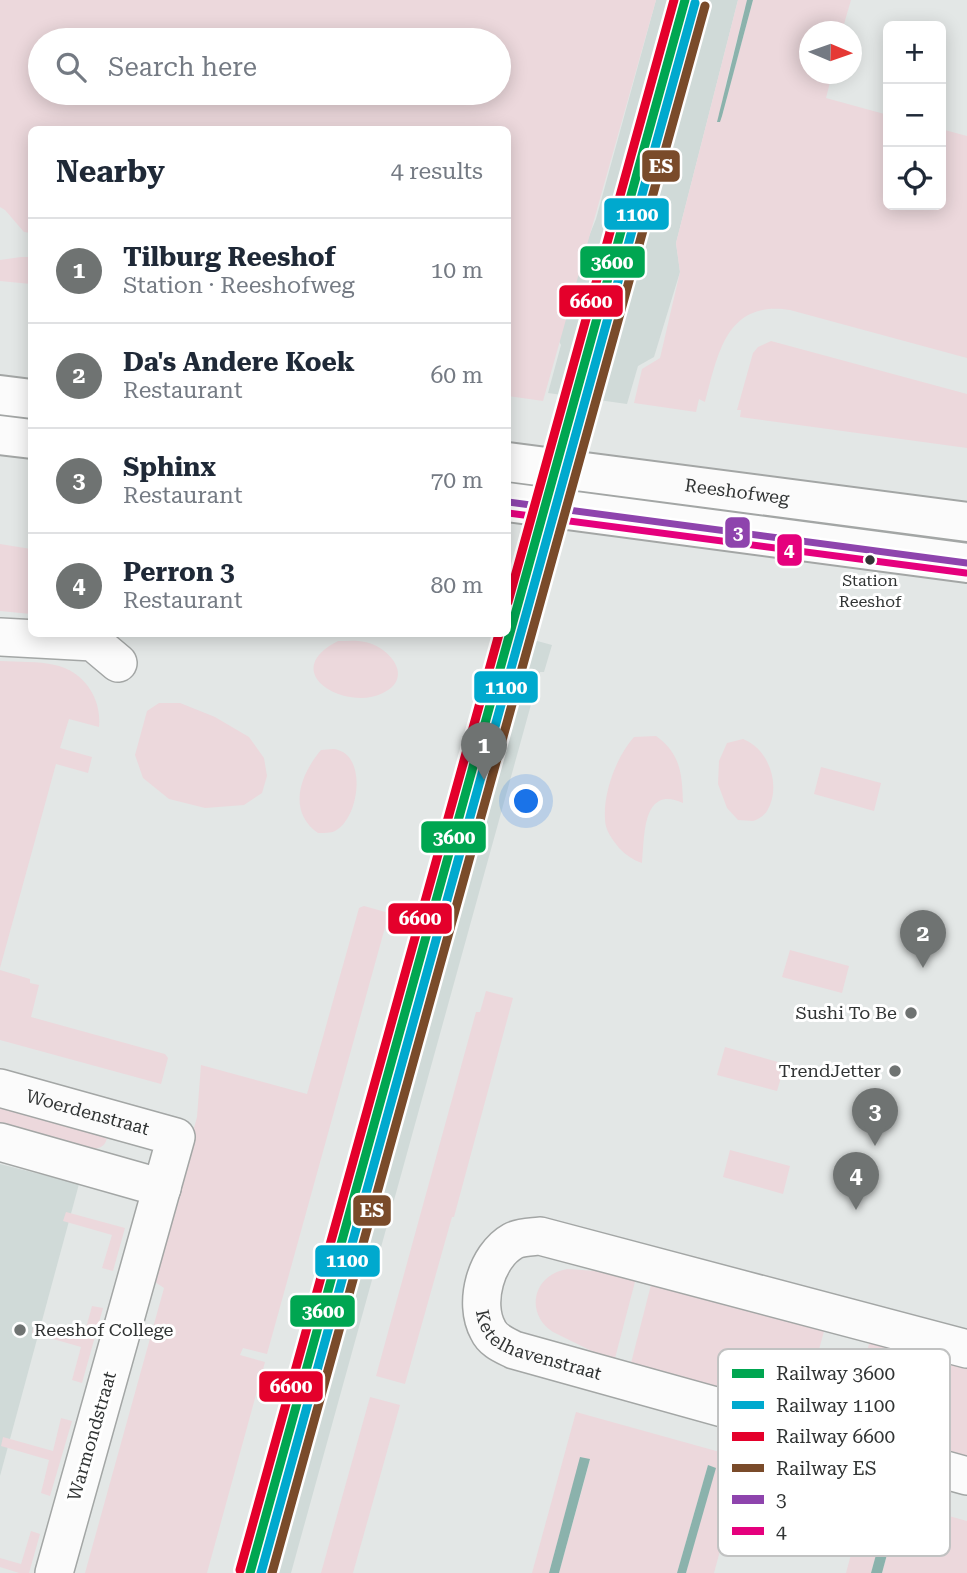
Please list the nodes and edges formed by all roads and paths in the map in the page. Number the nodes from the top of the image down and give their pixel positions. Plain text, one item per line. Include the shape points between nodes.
1 (0, 395) edge
2 (28, 398) edge
3 (0, 435) edge
4 (28, 438) edge
5 (511, 462) edge
6 (511, 502) edge
7 (967, 522) edge
8 (967, 563) edge
9 (0, 637) edge
10 (118, 663) dead end
11 (0, 1088) edge
12 (176, 1137) joint
13 (0, 1142) edge
14 (162, 1188) junction
15 (967, 1349) edge
16 (718, 1407) edge
17 (950, 1471) edge
18 (967, 1476) edge
19 (54, 1573) edge

1 - 2 street
3 - 4 street
5 - 7 street, Reeshofweg
6 - 8 street
9 - 10 street via 93,642
11 - 12 street, Woerdenstraat
12 - 14 street, Warmondstraat
13 - 14 street
14 - 19 street, Warmondstraat
15 - 16 street, Ketelhavenstraat via 540,1236 514,1240 496,1256 481,1304 488,1330 498,1343
17 - 18 street, Ketelhavenstraat

